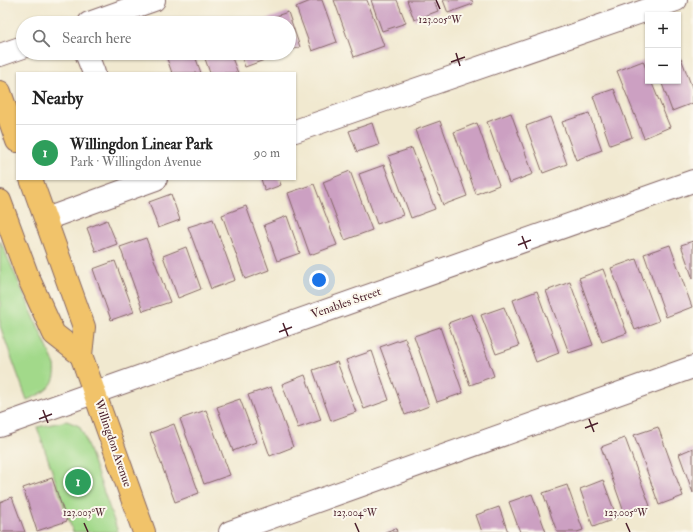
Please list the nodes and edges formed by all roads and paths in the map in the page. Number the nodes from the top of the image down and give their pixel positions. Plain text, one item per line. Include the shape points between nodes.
1 (154, 0) edge
2 (676, 0) edge
3 (109, 16) edge
4 (16, 49) edge
5 (0, 55) edge
6 (89, 60) edge
7 (94, 72) edge
8 (0, 92) edge
9 (15, 128) edge
10 (296, 130) edge
11 (34, 180) edge
12 (153, 180) edge
13 (693, 181) edge
14 (0, 201) edge
15 (46, 219) junction
16 (5, 233) edge
17 (81, 355) junction
18 (693, 367) edge
19 (95, 392) junction
20 (0, 426) edge
21 (144, 532) edge
22 (230, 532) edge

1 - 3 street
2 - 10 street
4 - 5 street
6 - 7 street
8 - 9 main road
11 - 15 main road, Willingdon Avenue
12 - 15 street
13 - 19 street, Venables Street
14 - 16 main road
15 - 17 main road, Willingdon Avenue via 84,327
16 - 17 main road via 54,334
17 - 19 main road, Willingdon Avenue
18 - 22 street
19 - 20 street, Venables Street
19 - 21 main road, Willingdon Avenue

